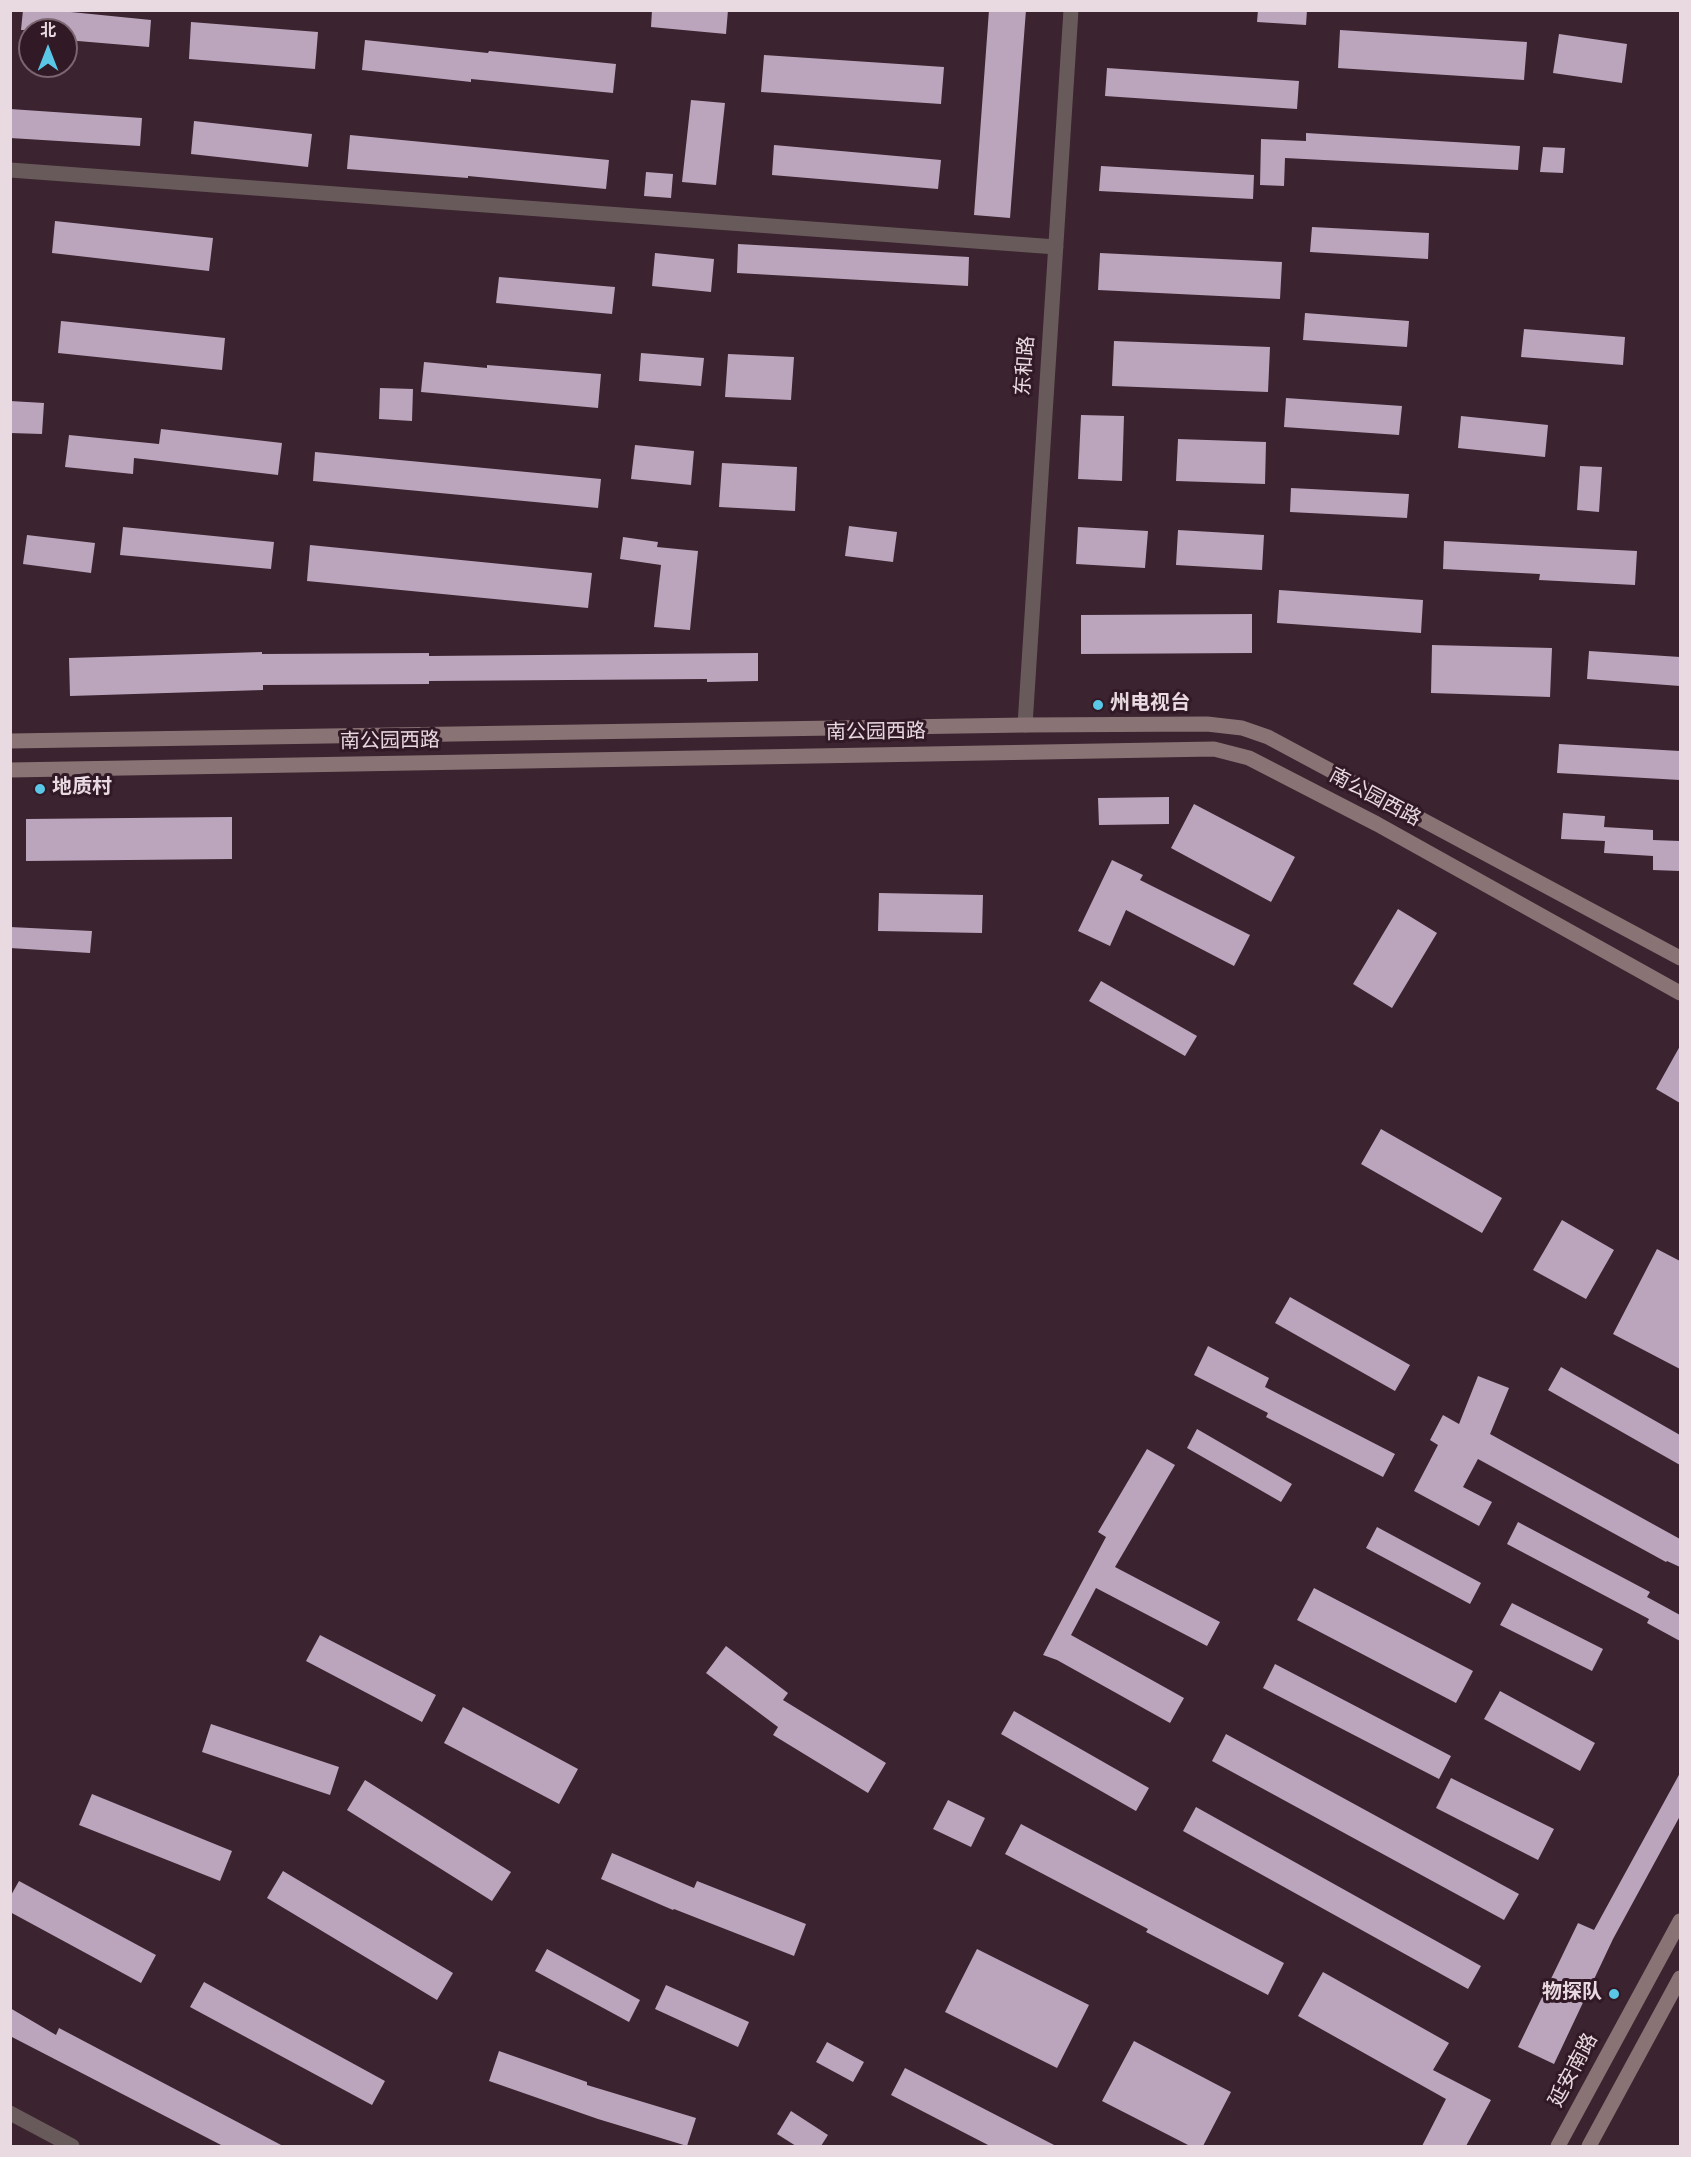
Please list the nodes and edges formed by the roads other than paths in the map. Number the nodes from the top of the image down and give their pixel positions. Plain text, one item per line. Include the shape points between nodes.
1 (1071, 10) edge
2 (10, 170) edge
3 (1056, 247) junction
4 (1025, 725) junction
5 (10, 741) edge
6 (10, 770) edge
7 (1680, 958) edge
8 (1680, 993) edge
9 (1680, 1921) edge
10 (1680, 1978) edge
11 (10, 2113) edge
12 (72, 2146) edge
13 (1558, 2146) edge
14 (1589, 2146) edge

1 - 3 street, 东和路
2 - 3 street
3 - 4 street, 东和路
4 - 5 main road, 南公园西路
4 - 7 main road, 南公园西路 via 1208,724 1242,728 1268,737
6 - 8 main road, 南公园西路 via 1214,749 1249,758 1377,824
9 - 13 main road, 延安南路
10 - 14 main road
11 - 12 street

